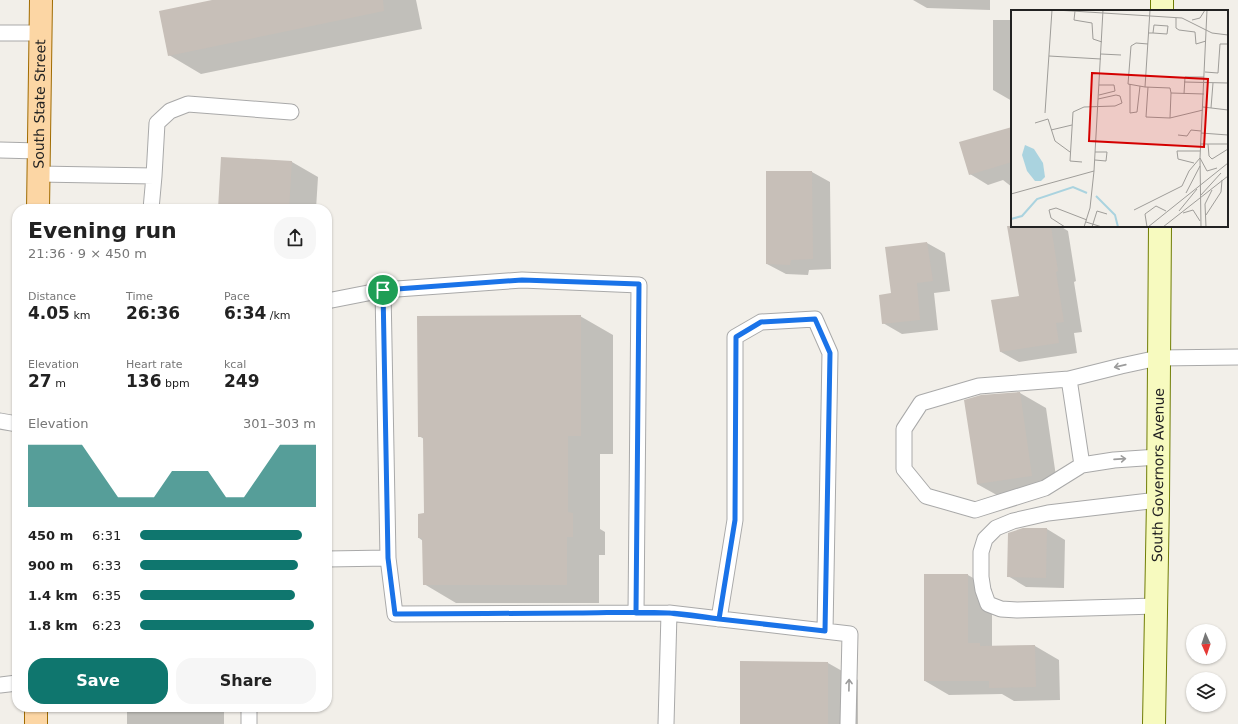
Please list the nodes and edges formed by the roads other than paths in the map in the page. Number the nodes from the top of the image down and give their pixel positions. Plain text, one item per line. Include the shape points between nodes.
1 (41, 0) edge
2 (0, 33) edge
3 (42, 33) junction
4 (292, 112) dead end
5 (0, 150) edge
6 (39, 151) junction
7 (38, 174) junction
8 (154, 176) junction
9 (38, 204) edge
10 (152, 204) edge
11 (1160, 227) edge
12 (383, 290) junction
13 (332, 300) edge
14 (1238, 357) edge
15 (1158, 358) junction
16 (1069, 379) junction
17 (0, 421) edge
18 (12, 423) edge
19 (1158, 457) junction
20 (1082, 465) junction
21 (1158, 500) junction
22 (332, 558) edge
23 (388, 558) junction
24 (1156, 606) junction
25 (636, 613) junction
26 (669, 613) junction
27 (719, 619) junction
28 (825, 631) junction
29 (12, 684) edge
30 (0, 685) edge
31 (36, 712) edge
32 (249, 712) edge
33 (36, 724) edge
34 (249, 724) edge
35 (666, 724) edge
36 (848, 724) edge
37 (1154, 724) edge

1 - 3 main road, South State Street
2 - 3 lane
3 - 6 main road, South State Street
4 - 8 lane via 188,104 170,111 157,123
5 - 6 lane
6 - 7 main road, South State Street
7 - 8 lane
7 - 9 main road, South State Street
8 - 10 lane
11 - 15 main road, South Governors Avenue
12 - 13 lane
12 - 23 lane
12 - 25 lane via 522,280 639,284
14 - 15 lane
15 -> 16 lane
15 - 19 main road, South Governors Avenue
16 - 20 lane
16 - 20 lane via 979,386 921,402 904,429 904,469 926,496 975,510 1045,488
17 - 18 lane
20 -> 19 lane
19 - 21 main road, South Governors Avenue
21 - 24 main road, South Governors Avenue
21 - 24 lane via 1048,513 1013,521 996,528 985,539 981,552 982,590 988,604 1001,609
22 - 23 lane
23 - 25 lane via 395,614
24 - 37 main road, South Governors Avenue
25 - 26 lane
26 - 27 lane
26 - 35 lane
27 - 28 lane
27 - 28 lane via 735,520 736,337 761,322 815,319 830,353
36 -> 28 lane via 850,634
29 - 30 lane
31 - 33 main road
32 - 34 lane

